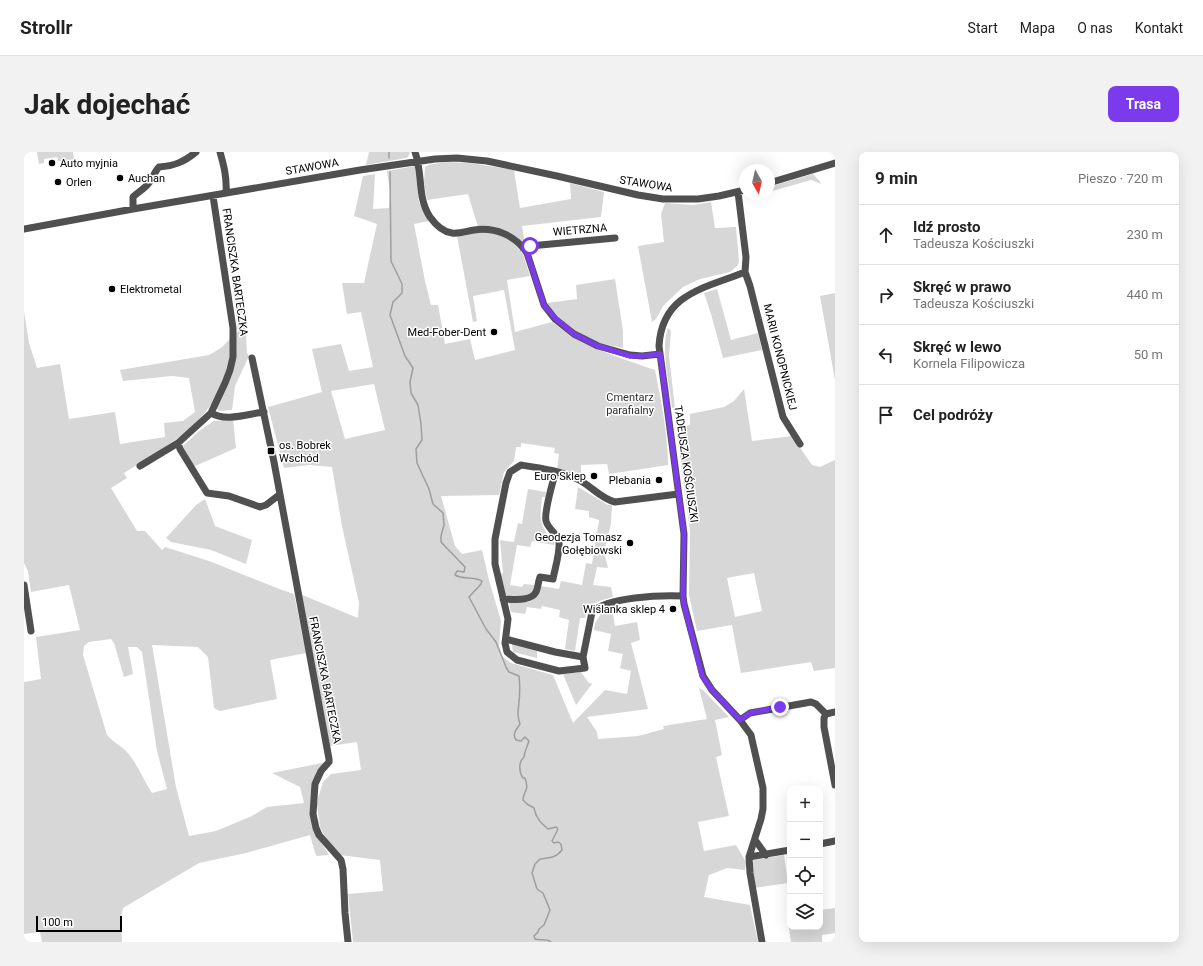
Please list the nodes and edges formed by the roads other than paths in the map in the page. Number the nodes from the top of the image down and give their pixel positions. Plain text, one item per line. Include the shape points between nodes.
1 (196, 152) edge
2 (220, 152) edge
3 (414, 152) edge
4 (418, 161) junction
5 (835, 163) edge
6 (775, 181) edge
7 (739, 192) edge
8 (226, 193) junction
9 (213, 196) junction
10 (743, 200) edge
11 (133, 209) junction
12 (24, 229) edge
13 (615, 238) dead end
14 (523, 248) junction
15 (745, 272) junction
16 (660, 354) junction
17 (252, 358) dead end
18 (264, 412) junction
19 (211, 413) junction
20 (178, 444) junction
21 (800, 444) dead end
22 (140, 466) dead end
23 (556, 472) junction
24 (678, 494) junction
25 (279, 495) junction
26 (24, 585) edge
27 (683, 596) junction
28 (503, 599) junction
29 (31, 631) dead end
30 (506, 639) junction
31 (582, 657) junction
32 (835, 712) edge
33 (826, 714) junction
34 (740, 720) junction
35 (835, 785) edge
36 (755, 840) junction
37 (835, 841) edge
38 (823, 843) edge
39 (787, 850) edge
40 (766, 854) junction
41 (749, 857) junction
42 (348, 942) edge
43 (762, 942) edge

1 - 11 street via 174,166 159,167 146,187 133,197
2 - 8 street, FRANCISZKA BARTECZKA via 227,182
3 - 4 street
4 - 7 street, STAWOWA via 457,158 487,161 638,196 663,199 698,199
4 - 8 street, STAWOWA
4 - 14 street via 423,202 438,227 452,233 495,230 509,236
5 - 6 street
8 - 9 street, STAWOWA
9 - 11 street, STAWOWA
9 - 19 street, FRANCISZKA BARTECZKA via 234,343 226,383
10 - 15 street, MARII KONOPNICKIEJ
11 - 12 street, STAWOWA
13 - 14 street, WIETRZNA
14 - 16 street via 527,253 544,305 569,330 591,344 630,356
15 - 16 street, TADEUSZA KOŚCIUSZKI via 685,296 671,310 661,330
15 - 21 street, MARII KONOPNICKIEJ via 783,417
16 - 24 street, TADEUSZA KOŚCIUSZKI
17 - 18 street, FRANCISZKA BARTECZKA
18 - 19 street via 224,417
18 - 25 street, FRANCISZKA BARTECZKA
19 - 20 street
20 - 22 street
20 - 25 street via 207,493 229,496 260,507
23 - 24 street via 580,480 607,500 615,502
23 - 28 street via 552,481 546,520 559,541 553,579 540,577 536,593 532,597
23 - 28 street via 520,465 510,472 495,539 495,564
24 - 27 street, TADEUSZA KOŚCIUSZKI via 685,544
25 - 42 street, FRANCISZKA BARTECZKA via 329,759 315,784 313,814 319,835 340,860 343,869
26 - 29 street
27 - 31 street via 649,597 606,603 596,608 592,612
27 - 34 street, TADEUSZA KOŚCIUSZKI via 702,676
28 - 30 street via 508,619
30 - 31 street
30 - 31 street via 507,652 517,660 559,672 585,668
32 - 33 street
33 - 34 street via 811,702 750,713
33 - 35 street via 824,727
34 - 36 street, TADEUSZA KOŚCIUSZKI via 751,735 762,788 763,809
36 - 40 street
36 - 41 street, TADEUSZA KOŚCIUSZKI
37 - 38 street
39 - 40 street
40 - 41 street
41 - 43 street, TADEUSZA KOŚCIUSZKI

